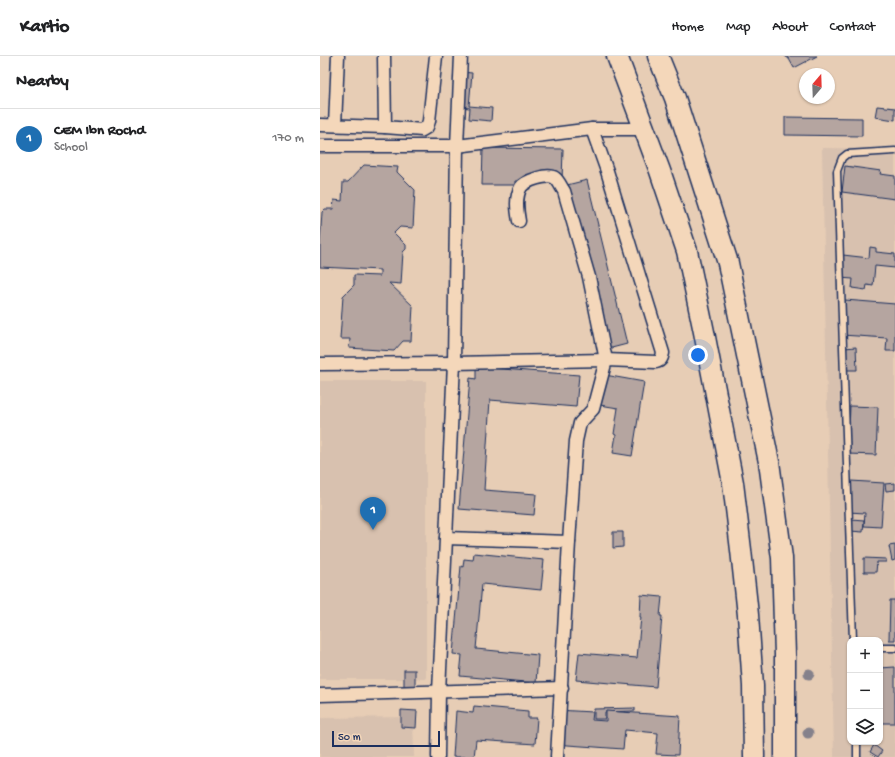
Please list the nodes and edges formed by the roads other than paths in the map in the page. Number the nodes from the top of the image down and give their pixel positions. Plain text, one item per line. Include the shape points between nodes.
1 (338, 56) edge
2 (384, 56) edge
3 (436, 56) edge
4 (462, 56) edge
5 (617, 56) edge
6 (658, 56) edge
7 (320, 125) edge
8 (335, 125) junction
9 (384, 127) junction
10 (592, 129) junction
11 (644, 129) junction
12 (320, 146) edge
13 (457, 146) junction
14 (895, 152) edge
15 (519, 221) dead end
16 (606, 360) junction
17 (454, 363) junction
18 (320, 364) edge
19 (446, 538) junction
20 (569, 542) junction
21 (853, 637) edge
22 (883, 648) edge
23 (895, 648) edge
24 (562, 688) junction
25 (439, 692) junction
26 (320, 695) edge
27 (857, 745) edge
28 (438, 757) edge
29 (557, 757) edge
30 (754, 757) edge
31 (785, 757) edge
32 (857, 757) edge

1 - 8 street
2 - 9 street
3 - 9 street via 427,127 422,130
4 - 13 street
5 - 11 highway
6 - 31 highway via 675,98 728,263 769,462 782,558
7 - 8 street
8 - 9 street
10 - 11 street
10 - 13 street
10 - 16 street via 663,353 661,359 656,362
11 - 30 highway via 687,251 733,483 748,615
12 - 13 street
13 - 17 street
14 - 21 lane via 847,154 842,158 837,171
15 - 16 street via 517,201 522,185 546,177 555,178 564,191 590,277
16 - 17 street
16 - 20 street via 593,409 578,429
17 - 18 street
17 - 19 street
19 - 20 street
19 - 25 street
20 - 24 street
22 - 23 lane
24 - 25 street
24 - 29 street
25 - 26 street
25 - 28 street
27 - 32 lane

